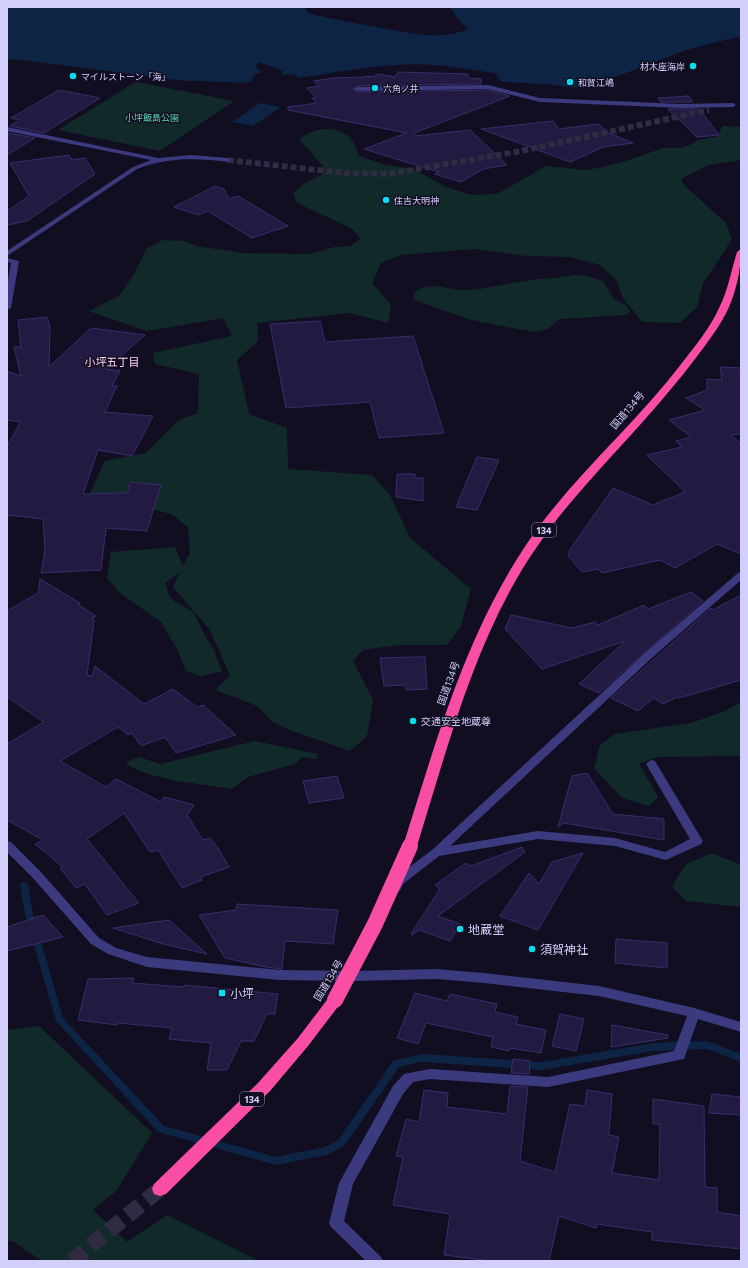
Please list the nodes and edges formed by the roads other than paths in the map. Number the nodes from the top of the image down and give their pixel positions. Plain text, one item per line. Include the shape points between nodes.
1 (358, 89) dead end
2 (741, 103) edge
3 (733, 105) junction
4 (709, 110) tunnel mouth
5 (7, 129) edge
6 (157, 160) junction
7 (228, 160) tunnel mouth
8 (741, 252) edge
9 (7, 254) edge
10 (7, 260) edge
11 (7, 308) edge
12 (741, 575) edge
13 (651, 764) dead end
14 (7, 845) edge
15 (436, 853) junction
16 (355, 976) junction
17 (694, 1014) junction
18 (741, 1027) edge
19 (160, 1189) tunnel mouth
20 (376, 1261) edge

1 - 3 street via 488,87 540,100 682,106
2 - 3 street
3 - 4 street
5 - 6 street
6 - 7 street via 203,157
6 - 9 street via 135,168
8 - 19 highway, 国道134号 / 134, bridge via 722,313 710,331 683,368 563,505 533,544 499,599 478,645 453,713 410,846 365,947 335,1000 264,1087
10 - 11 street via 15,261
12 - 15 street via 650,654
13 - 15 street via 697,841 666,856 614,842 538,835
14 - 16 street via 95,941 112,952 147,962 187,967 280,975
15 - 16 street via 398,882 370,949
16 - 17 street via 436,974 484,978 599,991
17 - 18 street
17 - 20 street via 679,1054 548,1082 430,1074 409,1078 398,1090 346,1183 336,1223

